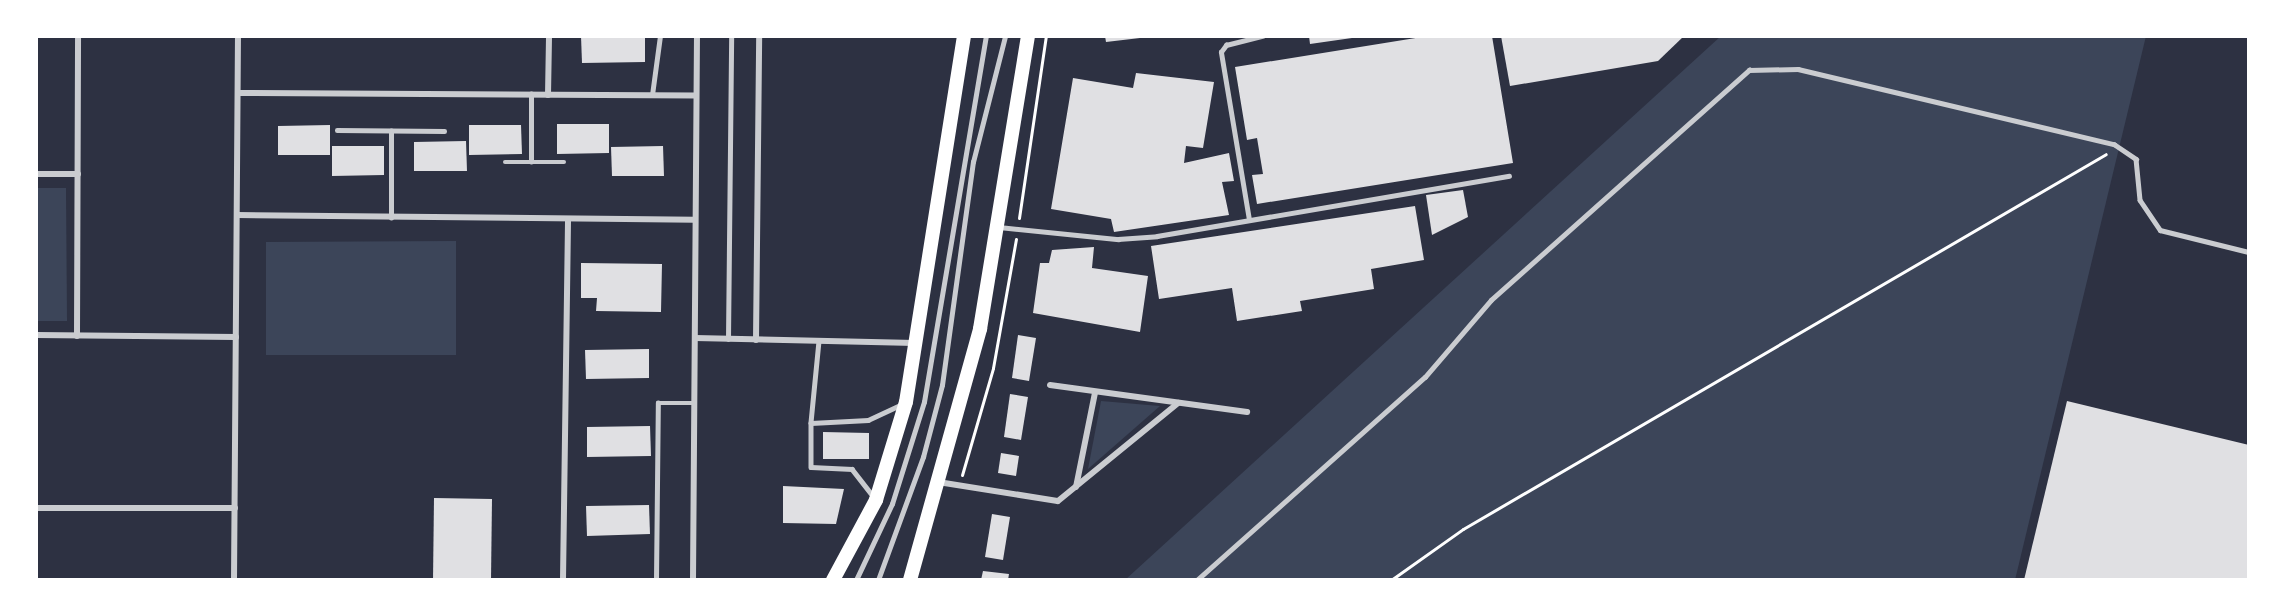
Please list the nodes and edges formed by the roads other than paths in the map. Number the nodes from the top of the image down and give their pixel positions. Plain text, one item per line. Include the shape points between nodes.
1 (78, 36) edge
2 (238, 36) edge
3 (549, 36) edge
4 (660, 36) edge
5 (697, 36) edge
6 (731, 36) edge
7 (759, 36) edge
8 (964, 36) edge
9 (986, 36) edge
10 (1005, 36) edge
11 (1028, 36) edge
12 (1263, 36) edge
13 (237, 93) junction
14 (531, 94) junction
15 (548, 94) junction
16 (652, 95) junction
17 (696, 95) junction
18 (337, 130) dead end
19 (392, 131) junction
20 (444, 131) dead end
21 (505, 162) dead end
22 (531, 162) junction
23 (564, 162) dead end
24 (36, 174) edge
25 (78, 174) junction
26 (1509, 176) dead end
27 (237, 215) junction
28 (391, 218) junction
29 (567, 219) junction
30 (695, 220) junction
31 (1249, 220) junction
32 (999, 227) junction
33 (2249, 252) edge
34 (36, 335) edge
35 (77, 336) junction
36 (236, 337) junction
37 (695, 338) junction
38 (728, 339) junction
39 (756, 340) junction
40 (819, 341) junction
41 (915, 343) junction
42 (1050, 385) dead end
43 (1095, 393) junction
44 (906, 402) junction
45 (694, 403) junction
46 (1179, 403) junction
47 (1247, 412) dead end
48 (811, 423) junction
49 (938, 482) junction
50 (1076, 487) junction
51 (876, 500) junction
52 (36, 508) edge
53 (235, 508) junction
54 (234, 580) edge
55 (564, 580) edge
56 (656, 580) edge
57 (693, 580) edge
58 (833, 580) edge
59 (856, 580) edge
60 (878, 580) edge
61 (910, 580) edge
62 (1197, 580) edge

1 - 25 street
2 - 13 street
3 - 15 street
4 - 16 lane
5 - 17 street
6 - 38 street
7 - 39 street
8 - 41 main road
9 - 59 lane via 924,402 892,504
10 - 60 lane via 973,162 942,385 923,457
11 - 32 main road
12 - 31 lane via 1226,45 1221,52
13 - 14 street
13 - 27 street
14 - 15 street
14 - 22 lane
15 - 16 street
16 - 17 street
17 - 30 street
18 - 19 lane
19 - 20 lane
19 - 28 lane
21 - 22 lane
22 - 23 lane
24 - 25 street
25 - 35 street
26 - 31 lane
27 - 28 street
27 - 36 street
28 - 29 street
29 - 30 street
29 - 55 street
30 - 37 street
31 - 32 lane via 1118,239
32 - 49 main road via 980,329
33 - 62 lane via 2160,230 2140,200 2136,159 2119,146 1798,69 1749,70 1491,300 1425,377
34 - 35 street
35 - 36 street
36 - 53 street
37 - 38 street
37 - 45 street
38 - 39 street
39 - 40 street
40 - 41 street
40 - 48 lane
41 - 44 main road
42 - 43 street
43 - 46 street
43 - 50 street
44 - 48 lane via 868,420
44 - 51 main road
45 - 56 lane via 658,403
45 - 57 street
46 - 47 street
46 - 50 street
48 - 51 lane via 811,467 852,469
49 - 50 street via 1058,501
49 - 61 main road
51 - 58 main road
52 - 53 street
53 - 54 street

